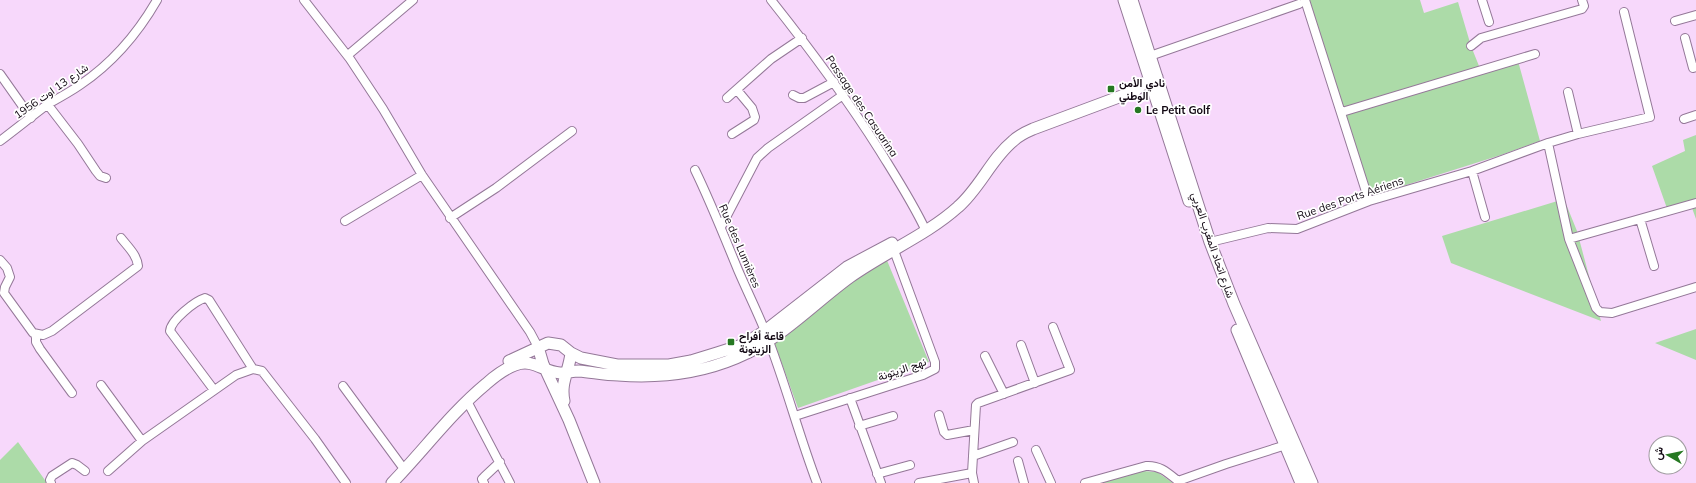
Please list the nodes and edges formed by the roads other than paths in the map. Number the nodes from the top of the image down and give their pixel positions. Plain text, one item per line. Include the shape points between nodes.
1 (157, 0) edge
2 (304, 0) edge
3 (413, 0) edge
4 (771, 0) edge
5 (1124, 0) edge
6 (1132, 0) edge
7 (1482, 0) edge
8 (1582, 0) edge
9 (1302, 2) edge
10 (1624, 12) dead end
11 (1696, 15) edge
12 (1675, 21) dead end
13 (1489, 22) dead end
14 (802, 38) junction
15 (1685, 38) dead end
16 (1471, 46) dead end
17 (1535, 54) dead end
18 (348, 55) junction
19 (1150, 56) junction
20 (1696, 67) edge
21 (0, 74) edge
22 (1154, 78) junction
23 (834, 82) junction
24 (738, 90) junction
25 (1135, 91) junction
26 (1158, 91) junction
27 (1568, 92) dead end
28 (793, 95) dead end
29 (843, 95) junction
30 (727, 98) dead end
31 (48, 105) junction
32 (1342, 112) junction
33 (1696, 115) edge
34 (31, 118) junction
35 (1684, 119) dead end
36 (572, 131) dead end
37 (732, 134) dead end
38 (1578, 134) junction
39 (0, 142) edge
40 (1548, 143) junction
41 (695, 170) dead end
42 (1472, 171) junction
43 (422, 175) junction
44 (106, 178) dead end
45 (1369, 201) junction
46 (1696, 203) edge
47 (1485, 217) dead end
48 (450, 218) junction
49 (1640, 219) junction
50 (345, 221) dead end
51 (721, 227) junction
52 (928, 228) junction
53 (121, 238) dead end
54 (1569, 239) junction
55 (1210, 242) junction
56 (892, 246) junction
57 (0, 260) edge
58 (1654, 266) dead end
59 (1696, 287) edge
60 (1053, 327) dead end
61 (36, 335) junction
62 (767, 336) junction
63 (1020, 345) dead end
64 (538, 347) junction
65 (571, 353) junction
66 (986, 356) dead end
67 (544, 368) junction
68 (253, 369) junction
69 (566, 373) junction
70 (1035, 383) junction
71 (101, 386) dead end
72 (343, 386) dead end
73 (214, 390) junction
74 (72, 393) dead end
75 (1004, 394) junction
76 (850, 398) junction
77 (467, 401) junction
78 (939, 415) dead end
79 (795, 416) junction
80 (893, 416) dead end
81 (569, 420) junction
82 (859, 426) junction
83 (974, 430) junction
84 (142, 441) junction
85 (1013, 442) dead end
86 (1286, 445) junction
87 (1036, 450) dead end
88 (973, 456) junction
89 (1018, 461) dead end
90 (500, 462) junction
91 (401, 465) junction
92 (910, 465) dead end
93 (108, 470) dead end
94 (85, 471) dead end
95 (972, 473) junction
96 (877, 474) junction
97 (51, 483) edge
98 (346, 483) edge
99 (383, 483) edge
100 (392, 483) edge
101 (484, 483) edge
102 (510, 483) edge
103 (594, 483) edge
104 (817, 483) edge
105 (881, 483) edge
106 (919, 483) edge
107 (974, 483) edge
108 (1024, 483) edge
109 (1051, 483) edge
110 (1085, 483) edge
111 (1301, 483) edge
112 (1312, 483) edge

1 - 31 street, شارع 13 اوت 1956 via 141,25 102,68 81,85
2 - 18 street
3 - 18 street
4 - 14 street, Passage des Casuarina
5 - 22 main road, شارع اتحاد المغرب العربي
6 - 19 main road, شارع اتحاد المغرب العربي
7 - 13 street
8 - 16 street via 1582,9 1481,38
9 - 19 street
9 - 32 street
10 - 38 street, Rue des Ports Aériens via 1650,118
11 - 12 street
14 - 23 street, Passage des Casuarina
14 - 24 street via 771,59
15 - 20 street via 1693,68
17 - 32 street
18 - 43 street
19 - 22 main road, شارع اتحاد المغرب العربي
21 - 34 street
22 - 25 main road
22 - 26 main road, شارع اتحاد المغرب العربي
23 - 28 street via 804,98
23 - 29 street, Passage des Casuarina
24 - 30 street
24 - 37 street via 752,108 755,118
25 - 26 main road
25 - 52 main road via 1021,135 1000,154 965,201
26 - 55 main road, شارع اتحاد المغرب العربي
26 - 86 main road, شارع اتحاد المغرب العربي via 1211,265
27 - 38 street
29 - 51 street via 757,158
29 - 52 street, Passage des Casuarina
31 - 34 street, شارع 13 اوت 1956
31 - 44 street via 96,171
32 - 45 street
33 - 35 street
34 - 39 street, شارع 13 اوت 1956
36 - 48 street via 496,188
38 - 40 street, Rue des Ports Aériens
40 - 42 street, Rue des Ports Aériens
40 - 54 street
41 - 51 street, Rue des Lumières
42 - 45 street, Rue des Ports Aériens
42 - 47 street
43 - 48 street
43 - 50 street
45 - 55 street, Rue des Ports Aériens via 1297,229 1268,228
46 - 49 street
48 - 64 street
49 - 54 street
49 - 58 street
51 - 62 street, Rue des Lumières
52 - 56 main road
53 - 61 street via 138,260 138,266 52,331
54 - 59 street via 1596,308 1600,312 1612,313
55 - 112 main road, شارع اتحاد المغرب العربي via 1234,304
56 - 62 main road via 847,267
56 - 76 street, نهج الزيتونة via 936,366 923,375
57 - 61 street via 10,277 4,287 4,293
60 - 70 street via 1070,370
61 - 74 street via 40,350
62 - 65 main road via 691,361 669,365 617,365 593,361
62 - 69 main road via 736,358 672,375 640,376 578,371
62 - 79 street, Rue des Lumières
63 - 70 street
64 - 65 main road via 553,343
64 - 67 main road
64 - 91 main road via 500,367 474,388 435,425
65 - 69 main road
66 - 75 street
67 - 69 main road
67 - 77 main road via 528,362 515,365 502,371
67 - 81 main road
68 - 73 street via 236,375
68 - 73 street via 208,300 199,300 173,322 170,331
68 - 98 street via 262,371
69 - 81 main road via 562,393
70 - 75 street
71 - 84 street
72 - 91 street
73 - 84 street
75 - 83 street via 976,405
76 - 79 street, نهج الزيتونة
76 - 82 street
77 - 90 street
77 - 100 main road
78 - 83 street via 947,435
79 - 104 street, Rue des Lumières
80 - 82 street
81 - 103 main road
82 - 96 street
83 - 88 street
84 - 93 street
85 - 88 street
86 - 110 street via 1178,481 1161,468 1150,466
86 - 111 main road, شارع اتحاد المغرب العربي
87 - 109 street
88 - 95 street
89 - 108 street
90 - 101 street via 482,479
90 - 102 street
91 - 99 main road
92 - 96 street
94 - 97 street via 72,463 52,476
95 - 106 street
95 - 107 street
96 - 105 street

